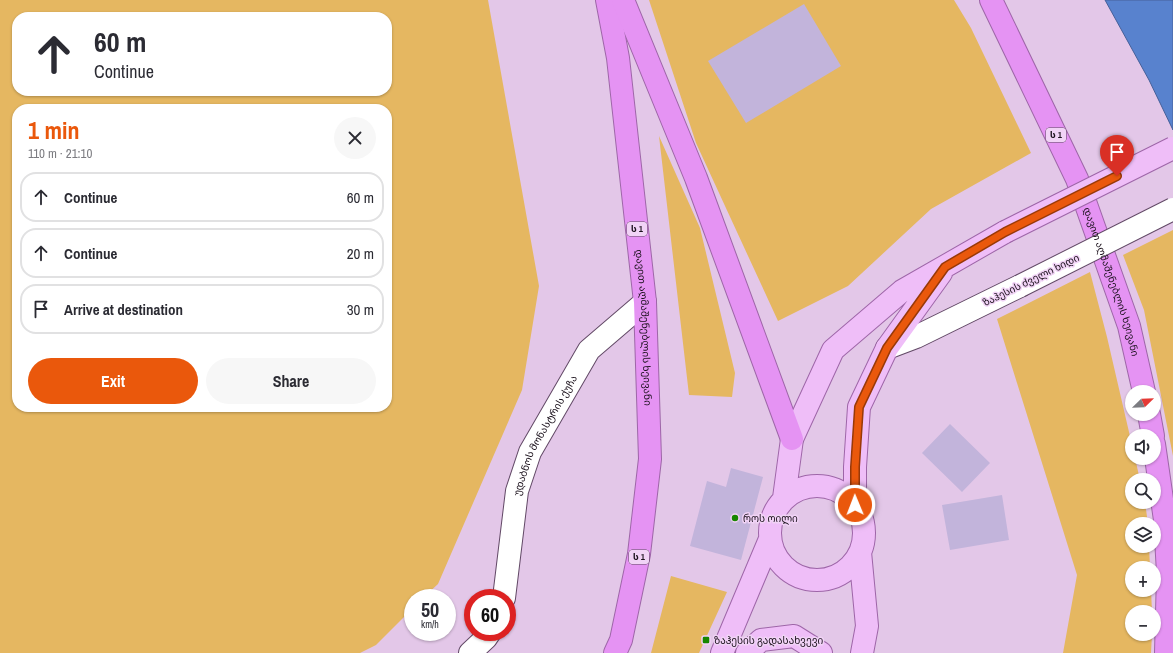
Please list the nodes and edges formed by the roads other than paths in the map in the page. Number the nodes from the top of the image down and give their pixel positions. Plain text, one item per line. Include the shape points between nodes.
1 (607, 0) edge
2 (623, 0) edge
3 (991, 0) edge
4 (1173, 148) edge
5 (1173, 209) edge
6 (945, 267) junction
7 (645, 302) junction
8 (887, 348) junction
9 (1142, 385) edge
10 (792, 439) junction
11 (1157, 465) edge
12 (784, 498) junction
13 (855, 505) junction
14 (770, 539) junction
15 (860, 552) junction
16 (505, 589) edge
17 (483, 641) edge
18 (470, 653) edge
19 (615, 653) edge
20 (722, 653) edge
21 (747, 653) edge
22 (821, 653) edge
23 (862, 653) edge
24 (1166, 653) edge

1 - 7 highway, დავით აღმაშენებლის ხეივანი / ს 1 via 618,58
2 - 10 highway via 696,178
3 - 9 highway, დავით აღმაშენებლის ხეივანი / ს 1 via 1077,179 1129,326
4 - 6 main road, bridge via 1005,232
5 - 8 street, ზაჰესის ძველი ხიდი, bridge via 916,337
6 - 8 main road
6 - 10 main road via 902,291 834,350
7 - 16 street, უდაბნოს მონასტრის ქუჩა via 589,350 530,452 517,491
7 - 19 highway, დავით აღმაშენებლის ხეივანი / ს 1 via 650,459 639,554 621,640
8 - 13 main road via 859,407
10 - 12 main road
11 - 24 highway via 1165,520 1168,574
12 - 13 main road via 795,490 822,485 846,495
12 - 14 main road via 772,517
13 - 15 main road via 864,528
14 - 15 main road via 774,554 783,566 795,576 810,580 826,580 840,574 852,565
14 - 20 main road
15 - 23 main road via 867,626
17 - 18 street
21 - 22 main road via 761,640 794,636

